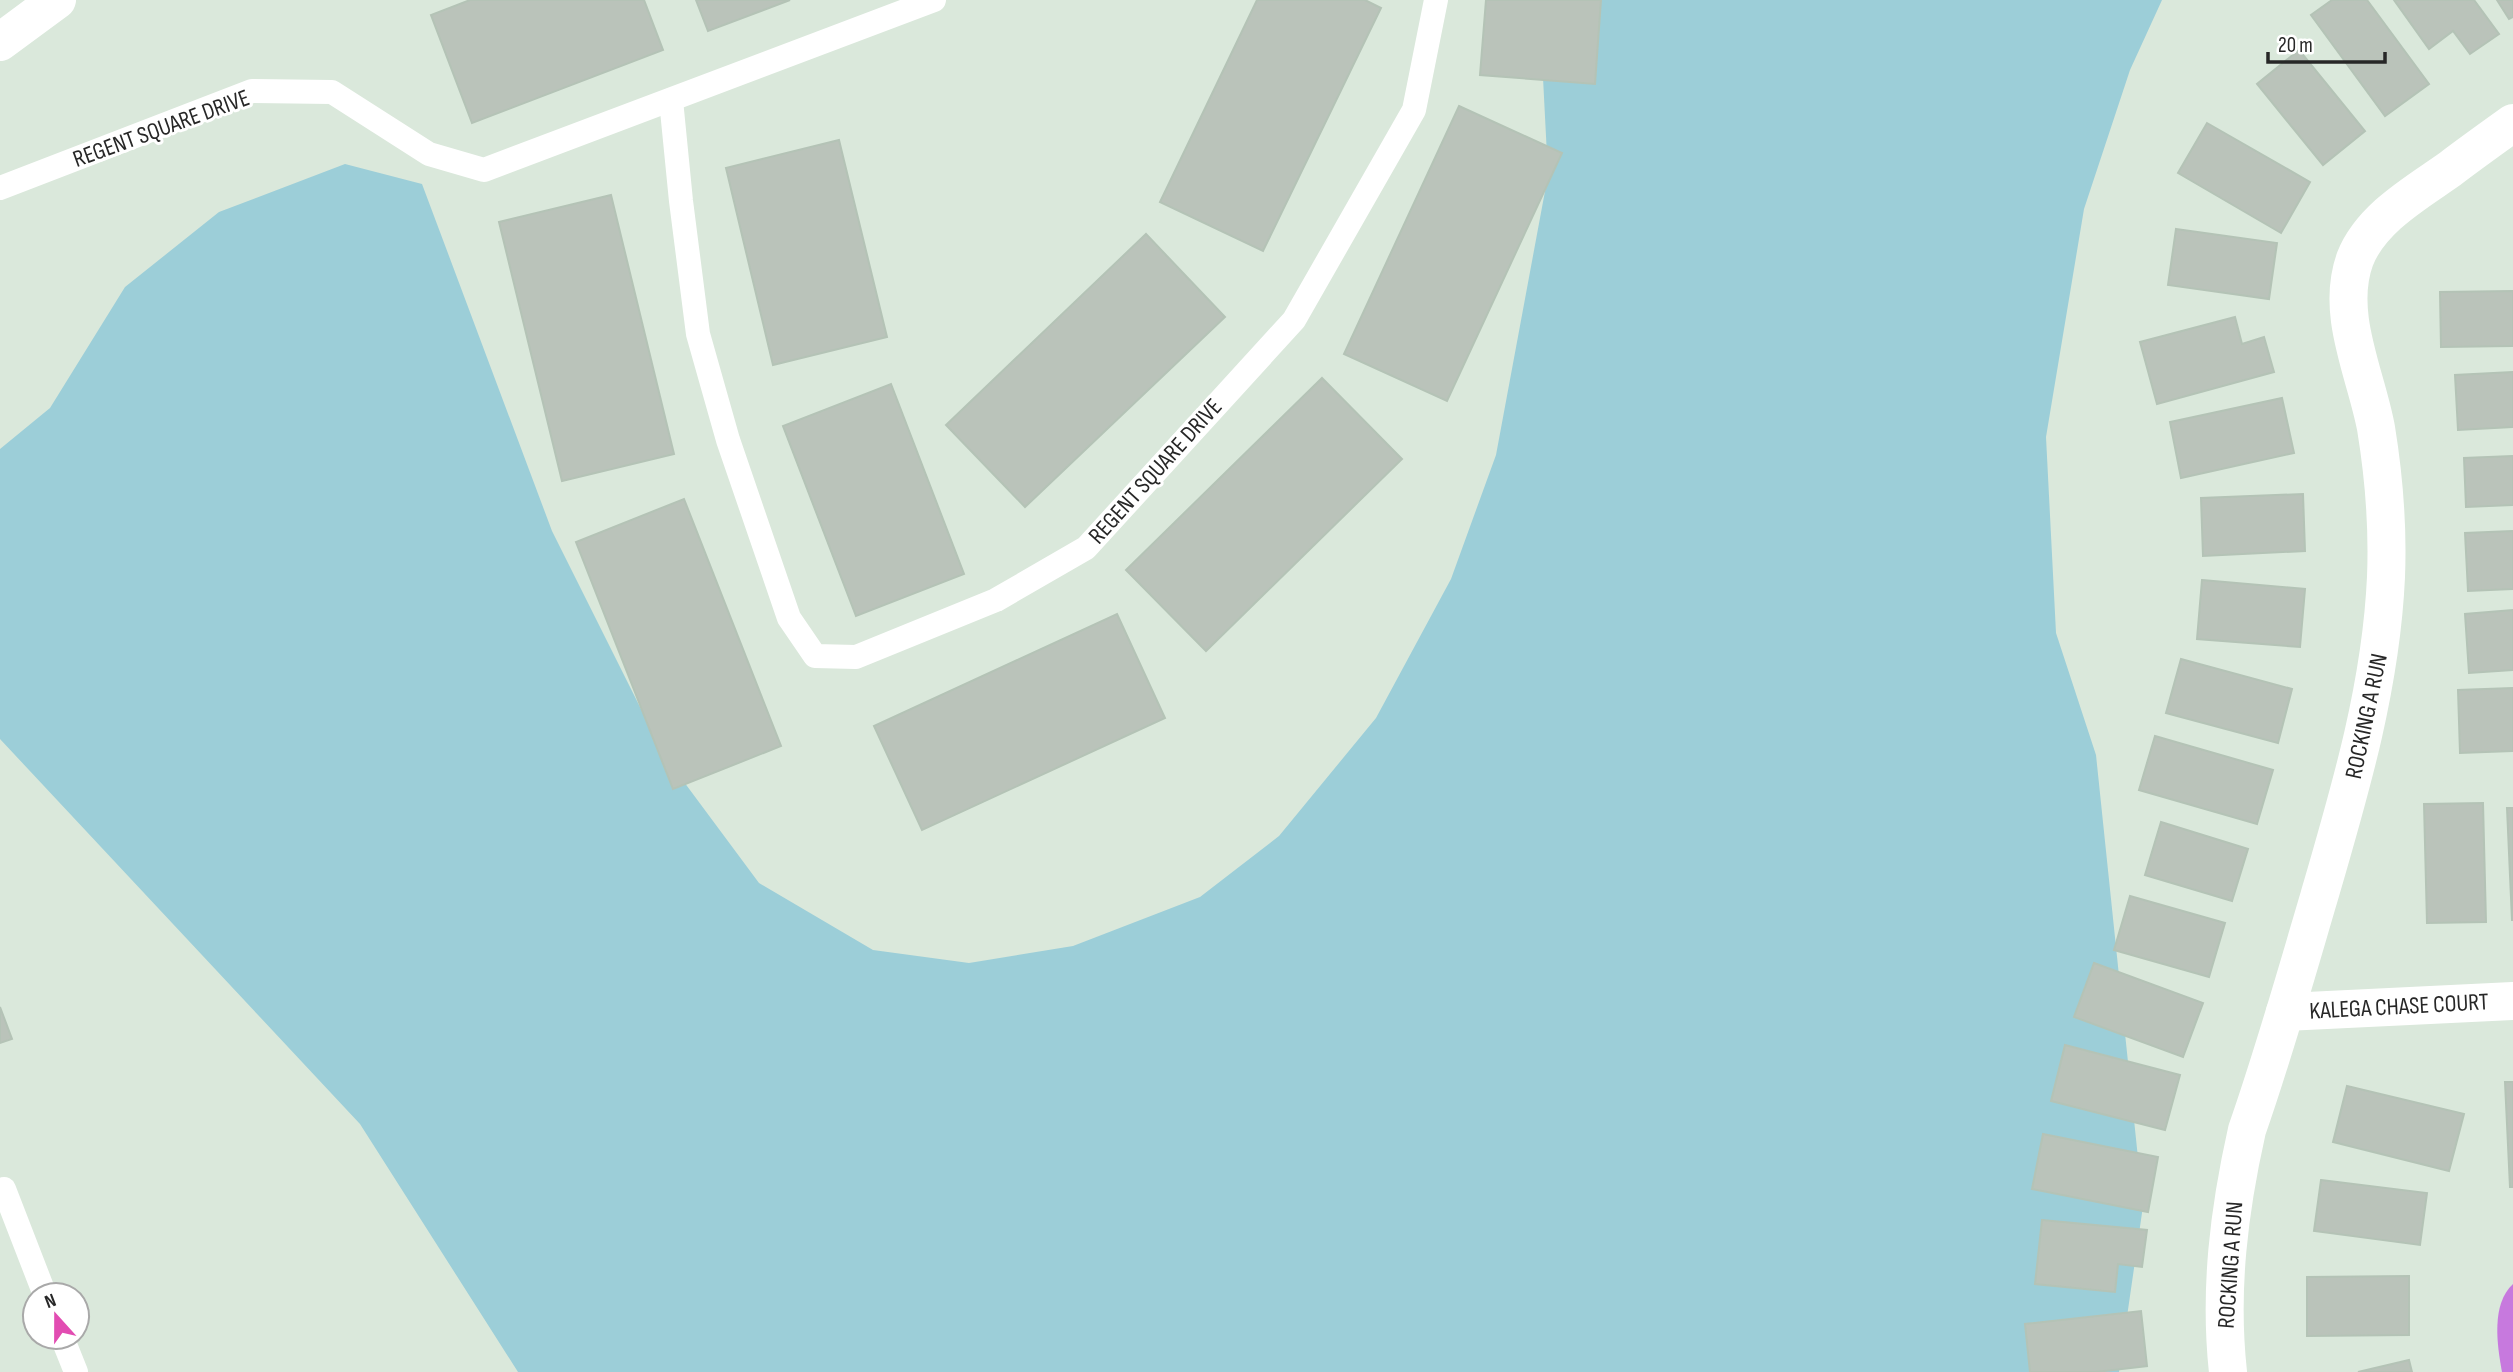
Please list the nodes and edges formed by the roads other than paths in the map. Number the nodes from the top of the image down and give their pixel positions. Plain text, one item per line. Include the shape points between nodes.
1 (57, 0) edge
2 (934, 0) edge
3 (1436, 0) edge
4 (0, 42) edge
5 (671, 100) junction
6 (2513, 123) edge
7 (0, 188) edge
8 (2513, 1001) edge
9 (2285, 1012) junction
10 (0, 1190) edge
11 (40, 1281) edge
12 (68, 1351) edge
13 (76, 1372) edge
14 (2228, 1372) edge

1 - 4 street
2 - 5 lane, REGENT SQUARE DRIVE
3 - 5 lane, REGENT SQUARE DRIVE via 1414,110 1294,320 1086,548 996,600 856,657 815,656 789,618 728,440 698,334
5 - 7 lane, REGENT SQUARE DRIVE via 484,170 429,154 332,92 252,91
6 - 9 street, ROCKING A RUN via 2377,224 2364,241 2350,279 2352,335 2370,397 2384,488 2384,617 2361,750
8 - 9 street, KALEGA CHASE COURT
9 - 14 street, ROCKING A RUN via 2247,1130 2230,1219 2224,1306
10 - 11 lane via 4,1189
12 - 13 lane

